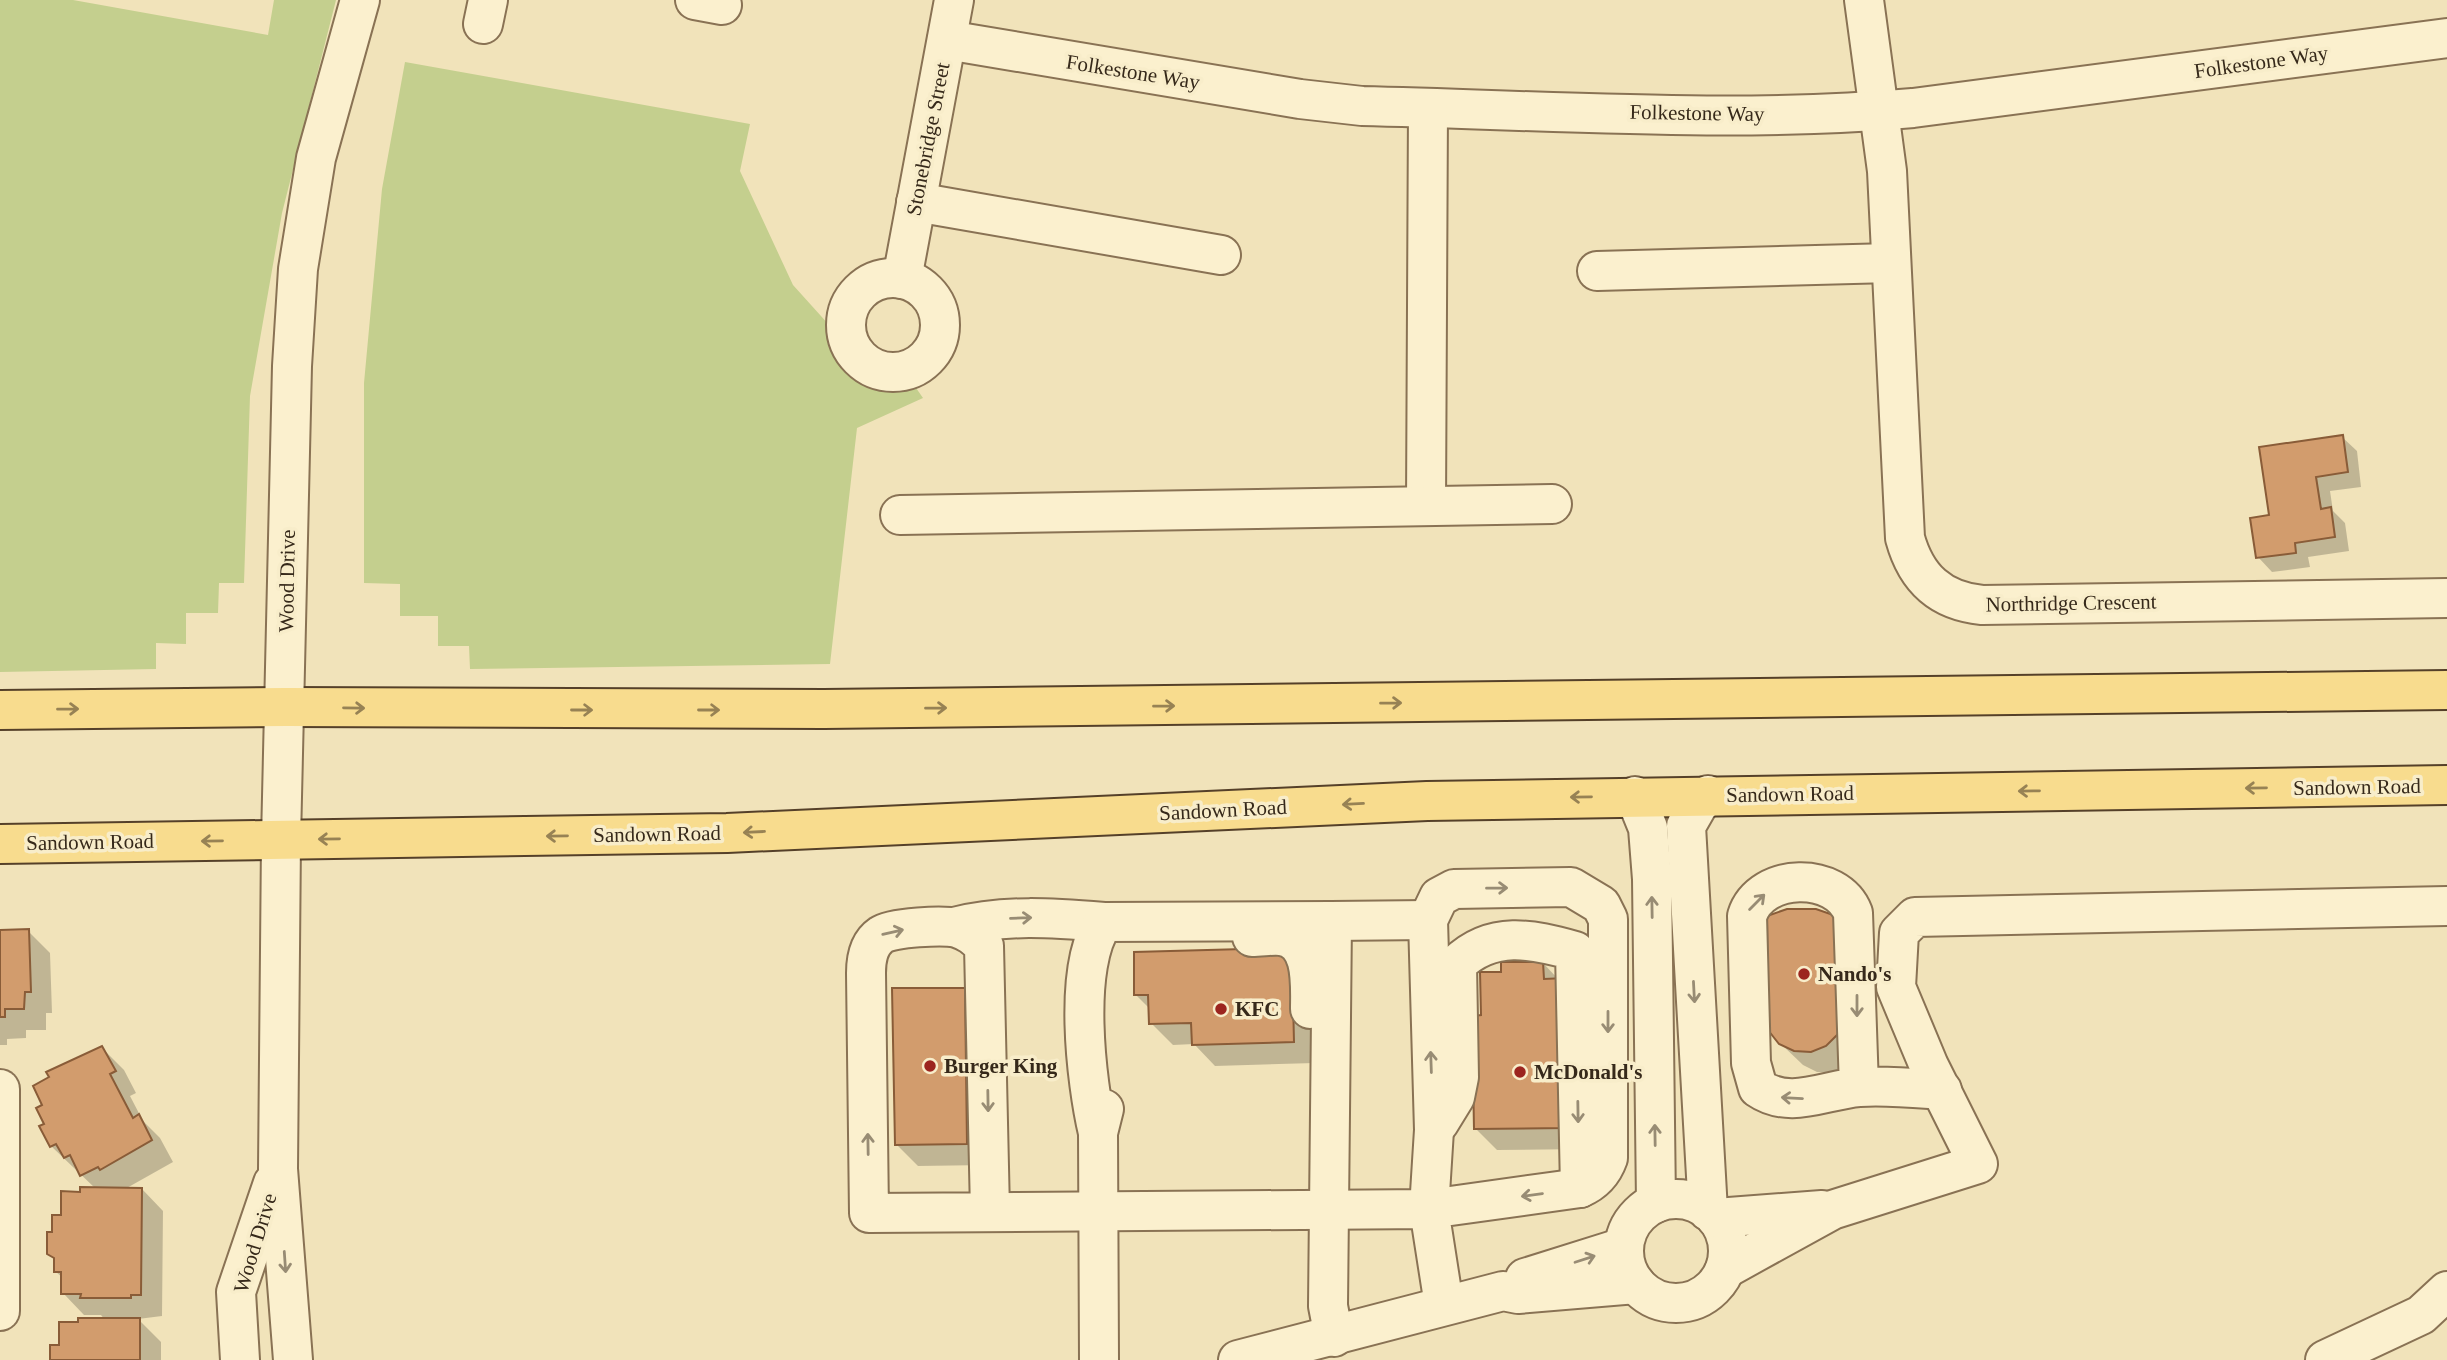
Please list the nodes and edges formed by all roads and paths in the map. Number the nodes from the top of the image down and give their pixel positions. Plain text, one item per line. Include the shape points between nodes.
1 (360, 0) edge
2 (954, 0) edge
3 (1864, 0) edge
4 (2447, 38) edge
5 (947, 40) junction
6 (1428, 108) junction
7 (1878, 111) junction
8 (916, 202) junction
9 (1221, 255) dead end
10 (1891, 263) junction
11 (1597, 271) dead end
12 (902, 279) dead end
13 (1552, 504) dead end
14 (1426, 505) junction
15 (900, 515) dead end
16 (2447, 598) edge
17 (2447, 690) edge
18 (286, 707) junction
19 (0, 710) edge
20 (2447, 785) edge
21 (1708, 795) junction
22 (1635, 796) junction
23 (281, 840) junction
24 (0, 844) edge
25 (2447, 906) edge
26 (1853, 914) junction
27 (1428, 920) junction
28 (1332, 921) junction
29 (1104, 922) junction
30 (1904, 924) junction
31 (954, 927) junction
32 (1859, 1087) junction
33 (0, 1089) edge
34 (1941, 1090) junction
35 (1328, 1091) junction
36 (1434, 1130) junction
37 (1098, 1133) junction
38 (278, 1169) junction
39 (1580, 1188) junction
40 (1, 1196) edge
41 (1656, 1203) junction
42 (1099, 1209) junction
43 (1429, 1209) junction
44 (1328, 1210) junction
45 (1832, 1210) junction
46 (990, 1211) junction
47 (1712, 1214) junction
48 (1624, 1247) junction
49 (1725, 1269) junction
50 (1636, 1284) junction
51 (1503, 1291) junction
52 (2447, 1291) edge
53 (1444, 1305) junction
54 (0, 1311) edge
55 (1334, 1337) junction
56 (240, 1360) edge
57 (293, 1360) edge
58 (1099, 1360) edge
59 (1238, 1360) edge
60 (2325, 1360) edge

1 - 18 street, Wood Drive via 316,158 298,269
2 - 5 street, Stonebridge Street
3 - 7 street, Northridge Crescent
4 - 7 street, Folkestone Way
5 - 6 street, Folkestone Way via 1300,99 1362,107
5 - 8 street, Stonebridge Street
6 - 7 street, Folkestone Way via 1756,115
6 - 14 street
7 - 10 street, Northridge Crescent via 1887,170
8 - 9 street
8 - 12 street, Stonebridge Street
10 - 11 street
10 - 16 street, Northridge Crescent via 1905,538 1910,559 1937,592 1982,605
13 - 14 street
14 - 15 street
18 -> 17 main road via 758,709
19 -> 18 main road
18 - 23 street, Wood Drive
20 -> 21 main road, Sandown Road
21 - 22 main road, Sandown Road
21 -> 47 street via 1686,826
22 -> 23 main road, Sandown Road via 727,833
41 -> 22 street via 1652,879 1648,828
23 -> 24 main road, Sandown Road
23 - 38 street, Wood Drive
25 - 30 street via 1928,915
26 - 30 street via 1885,912
26 -> 32 street
32 -> 26 street via 1795,1100 1771,1095 1758,1088 1751,1063 1750,908 1769,892 1800,881 1840,893
27 - 28 street
36 -> 27 street
27 -> 39 street via 1439,897 1454,889 1571,887 1588,894 1608,919 1608,1157 1600,1174
28 - 29 street
28 - 35 street
31 -> 29 street via 982,920 1044,917
29 - 37 street via 1095,934 1086,964 1087,1082
30 - 34 street via 1896,942 1896,987
31 -> 46 street via 972,934 984,946 986,961
46 -> 31 street via 869,1213 866,956 880,935 890,930
32 - 34 street
33 - 40 street
34 - 45 street via 1978,1164
35 - 37 street via 1310,1036 1310,970 1296,943 1282,936 1133,940 1118,948 1106,968 1109,1077
35 - 44 street
36 -> 39 street via 1455,1097 1459,1077 1457,964 1466,930 1490,918 1563,923 1571,932 1575,951
36 - 43 street
37 - 42 street
38 - 56 street, Wood Drive via 236,1292
38 -> 57 street, Wood Drive
39 -> 43 street
40 - 54 street
41 - 47 street via 1678,1199
41 - 48 street via 1637,1215
42 - 44 street
42 - 46 street
42 - 58 street
43 - 44 street
43 - 53 street
44 - 55 street via 1328,1306
45 - 47 street
45 - 49 street
47 - 49 street via 1726,1237
48 - 50 street via 1628,1273
51 -> 48 street via 1511,1282
49 - 50 street via 1703,1296 1680,1303 1657,1300
50 - 51 street via 1518,1294
51 - 53 street
52 - 60 street via 2421,1315
53 - 55 street
55 - 59 street

